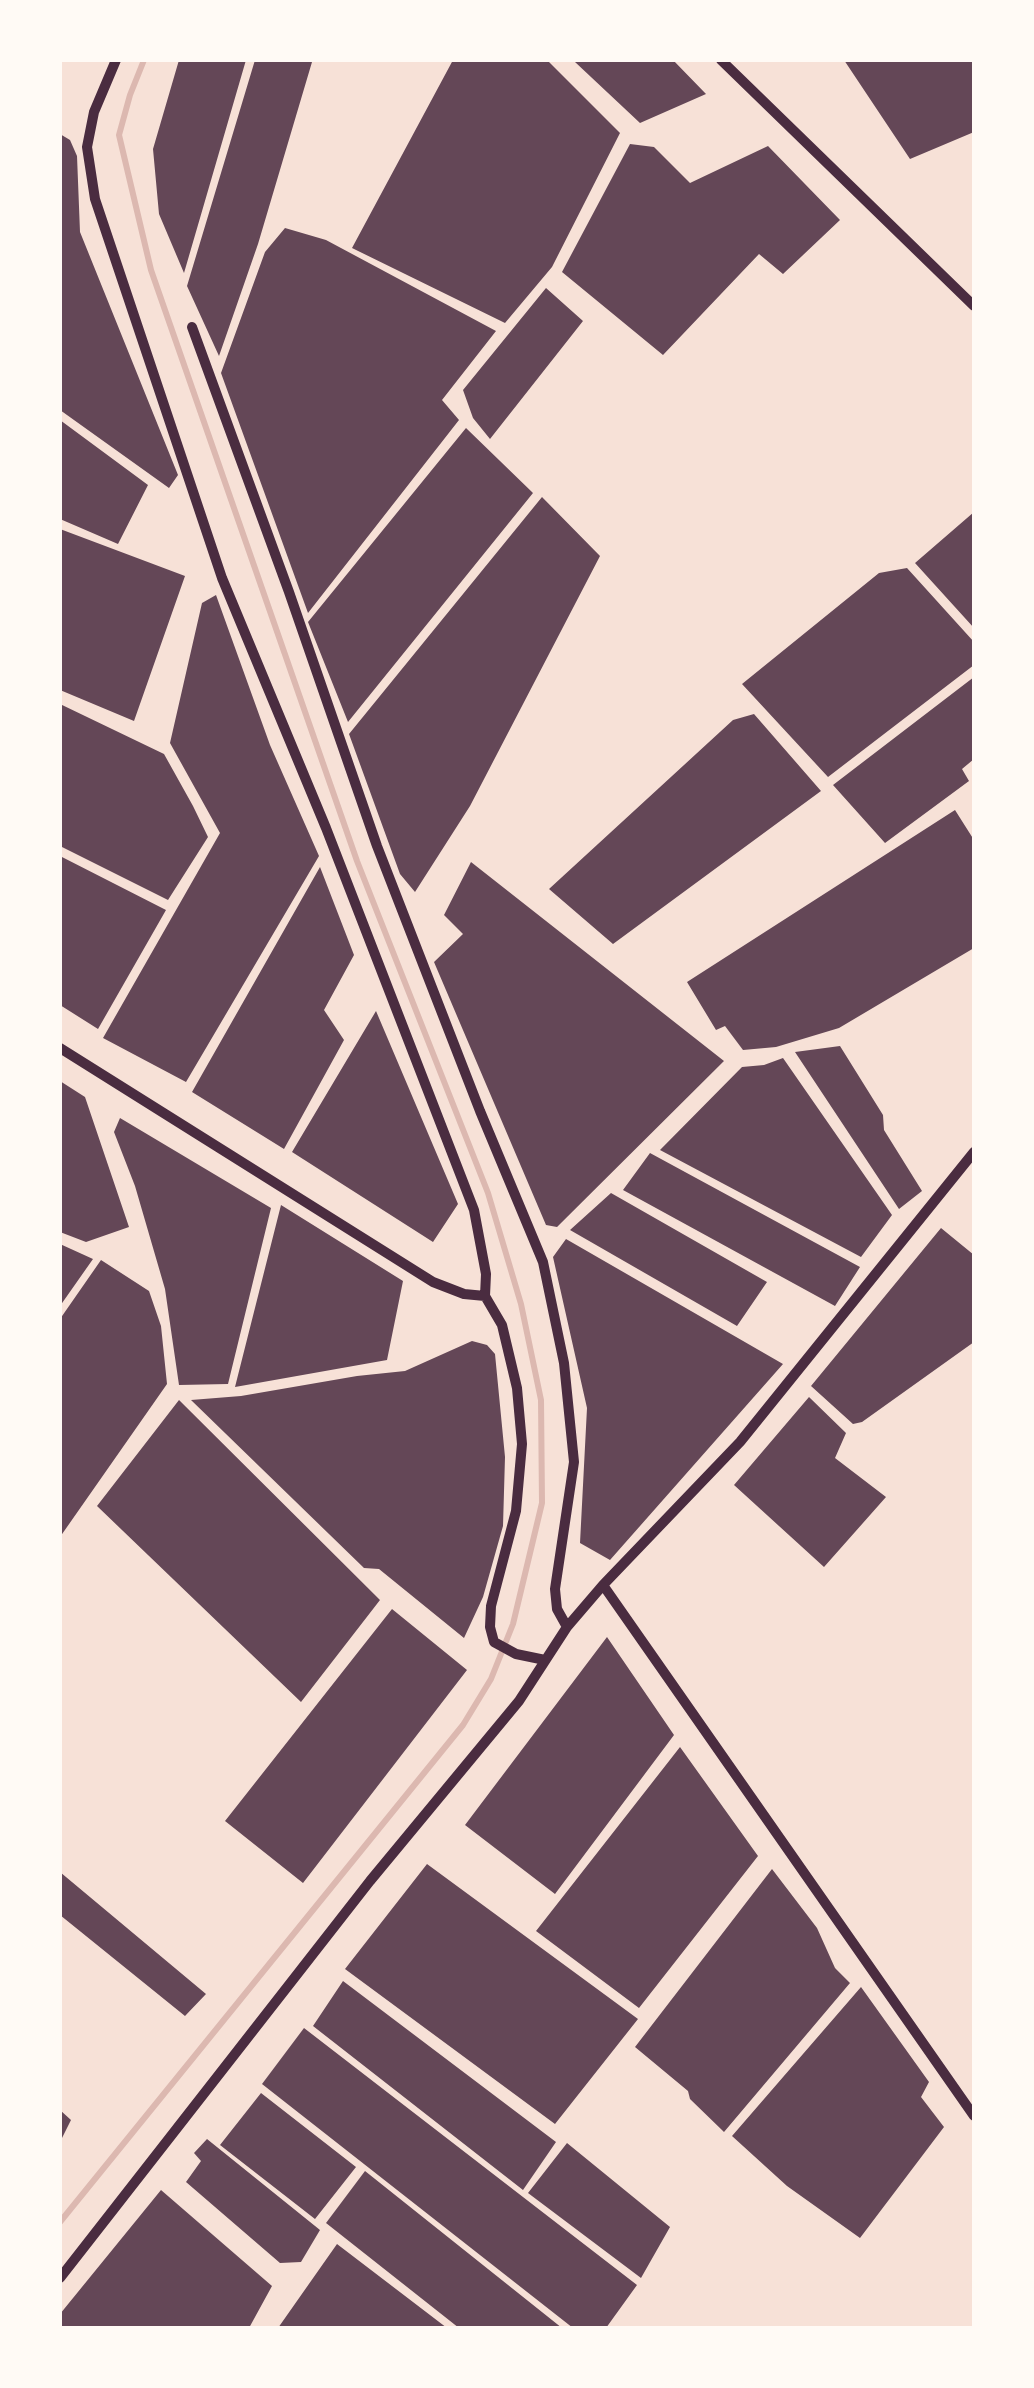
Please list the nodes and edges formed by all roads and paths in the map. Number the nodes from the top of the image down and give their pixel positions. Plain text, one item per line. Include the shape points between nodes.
1 (116, 60) edge
2 (722, 60) edge
3 (974, 306) edge
4 (192, 326) dead end
5 (60, 1048) edge
6 (974, 1152) edge
7 (485, 1296) junction
8 (603, 1584) junction
9 (567, 1627) junction
10 (545, 1660) junction
11 (974, 2116) edge
12 (60, 2278) edge

1 - 7 street via 94,112 88,148 94,200 222,578 474,1210
2 - 3 street
4 - 9 street via 376,846 544,1262 574,1462 555,1589
5 - 7 street via 433,1282
6 - 8 street via 740,1442
7 - 10 street via 502,1325 522,1444 516,1511 490,1627 494,1642
8 - 9 street
8 - 11 street
9 - 10 street
10 - 12 street

